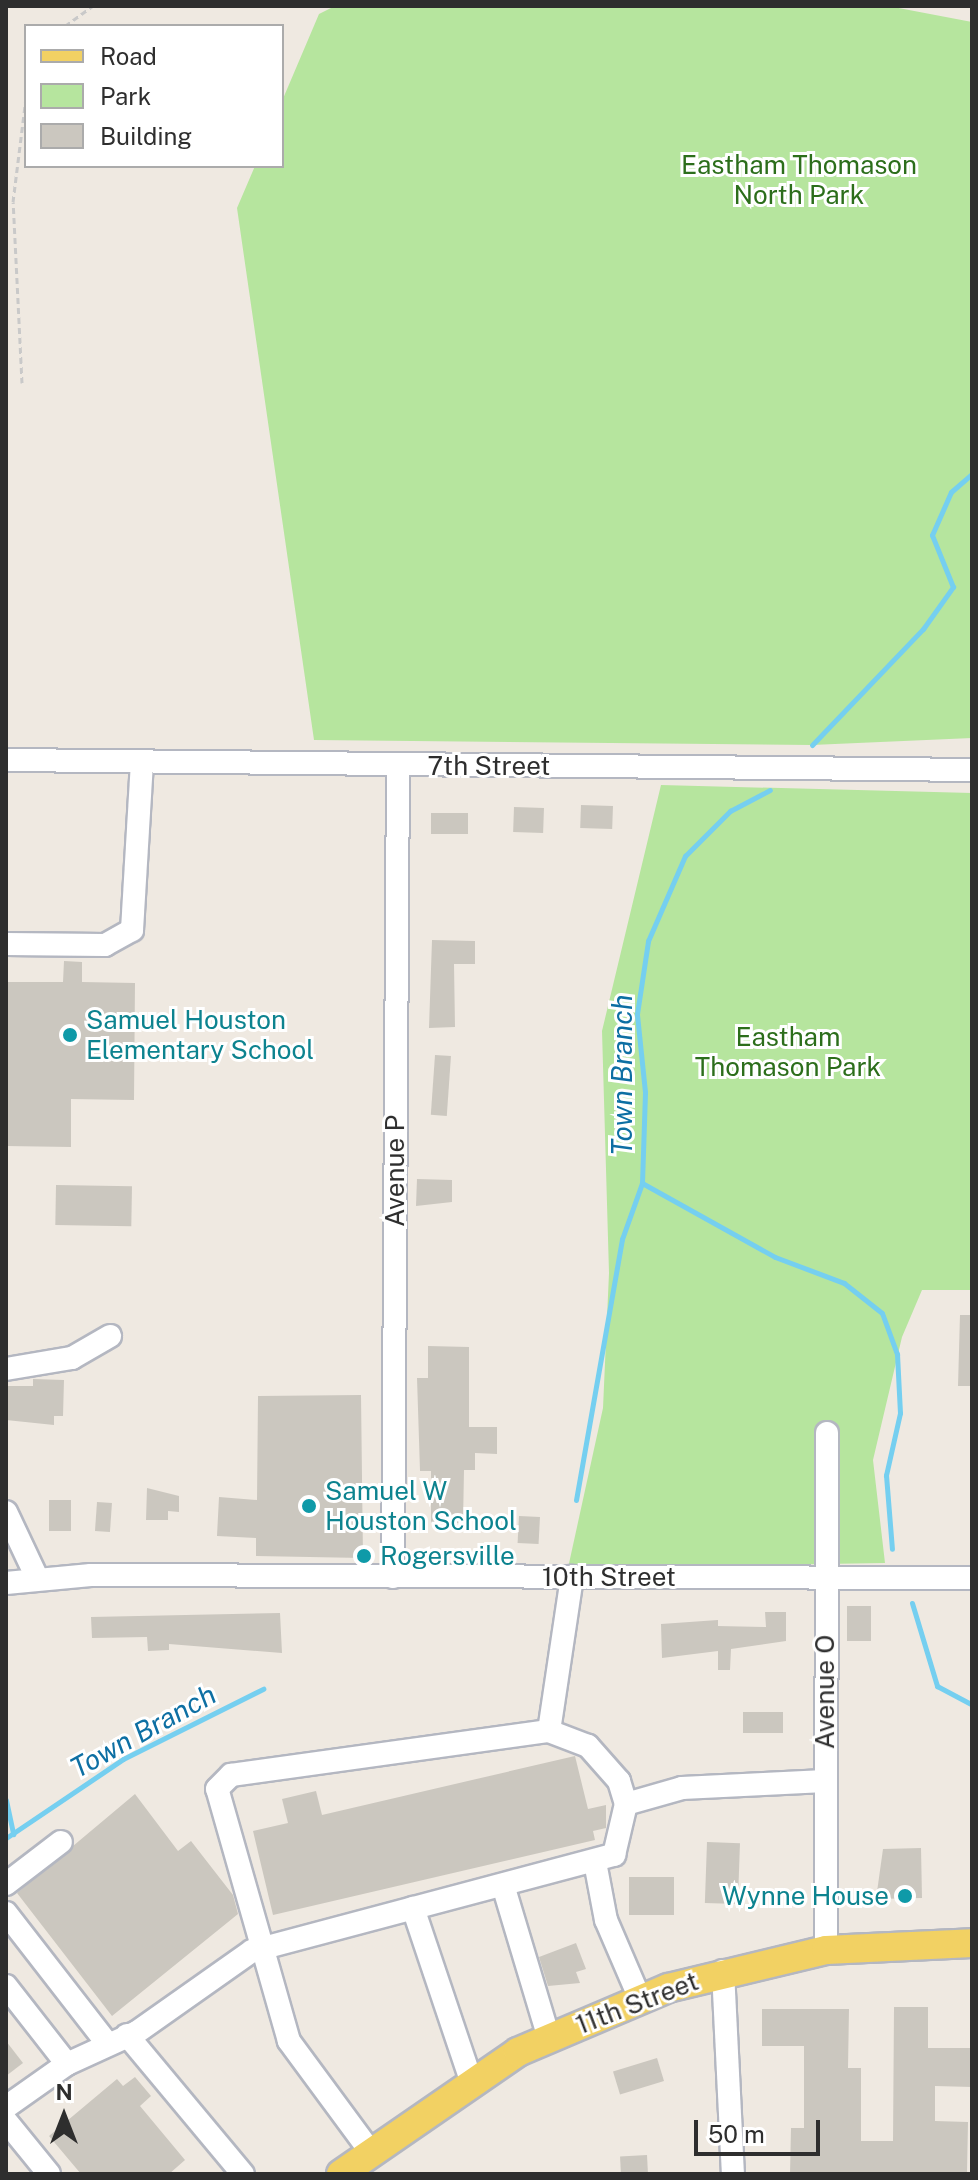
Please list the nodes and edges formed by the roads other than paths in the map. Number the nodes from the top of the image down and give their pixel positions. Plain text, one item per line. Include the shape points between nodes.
1 (6, 760) edge
2 (142, 762) junction
3 (398, 766) junction
4 (972, 770) edge
5 (6, 944) edge
6 (110, 1336) dead end
7 (6, 1369) edge
8 (827, 1433) dead end
9 (6, 1512) edge
10 (393, 1577) junction
11 (572, 1577) junction
12 (37, 1578) junction
13 (824, 1578) junction
14 (972, 1578) edge
15 (6, 1583) edge
16 (549, 1731) junction
17 (825, 1781) junction
18 (626, 1804) junction
19 (61, 1842) dead end
20 (595, 1862) junction
21 (6, 1884) edge
22 (503, 1885) junction
23 (413, 1908) junction
24 (6, 1913) edge
25 (972, 1943) edge
26 (267, 1947) junction
27 (826, 1950) junction
28 (723, 1971) junction
29 (6, 1986) edge
30 (640, 1999) junction
31 (127, 2035) junction
32 (549, 2038) junction
33 (106, 2042) junction
34 (67, 2064) junction
35 (471, 2080) junction
36 (6, 2107) edge
37 (6, 2121) edge
38 (370, 2151) junction
39 (235, 2172) edge
40 (49, 2174) edge
41 (341, 2174) edge
42 (733, 2174) edge

1 - 2 street, 7th Street
2 - 3 street, 7th Street
2 - 5 street via 132,930 105,945
3 - 4 street, 7th Street
3 - 10 street, Avenue P
6 - 7 street via 72,1358
8 - 13 street, Avenue O
9 - 12 street
10 - 11 street, 10th Street
10 - 12 street, 10th Street
11 - 13 street, 10th Street
11 - 16 street
12 - 15 street, 10th Street
13 - 14 street, 10th Street
13 - 17 street, Avenue O
16 - 18 street via 588,1746 619,1781
16 - 26 street via 231,1775 216,1801
17 - 18 street via 682,1788
17 - 27 street, Avenue O
18 - 20 street via 614,1855
19 - 21 street
20 - 22 street
20 - 30 street via 606,1920
22 - 23 street
22 - 32 street
23 - 26 street
23 - 35 street
24 - 33 street
25 - 27 main road, 11th Street
26 - 31 street
26 - 38 street via 289,2041
27 - 28 main road, 11th Street
28 - 30 main road, 11th Street
28 - 42 street
29 - 34 street
30 - 32 main road, 11th Street
31 - 33 street
31 - 39 street
32 - 35 main road, 11th Street
33 - 34 street
34 - 36 street
35 - 38 main road, 11th Street
37 - 40 street
38 - 41 main road, 11th Street

